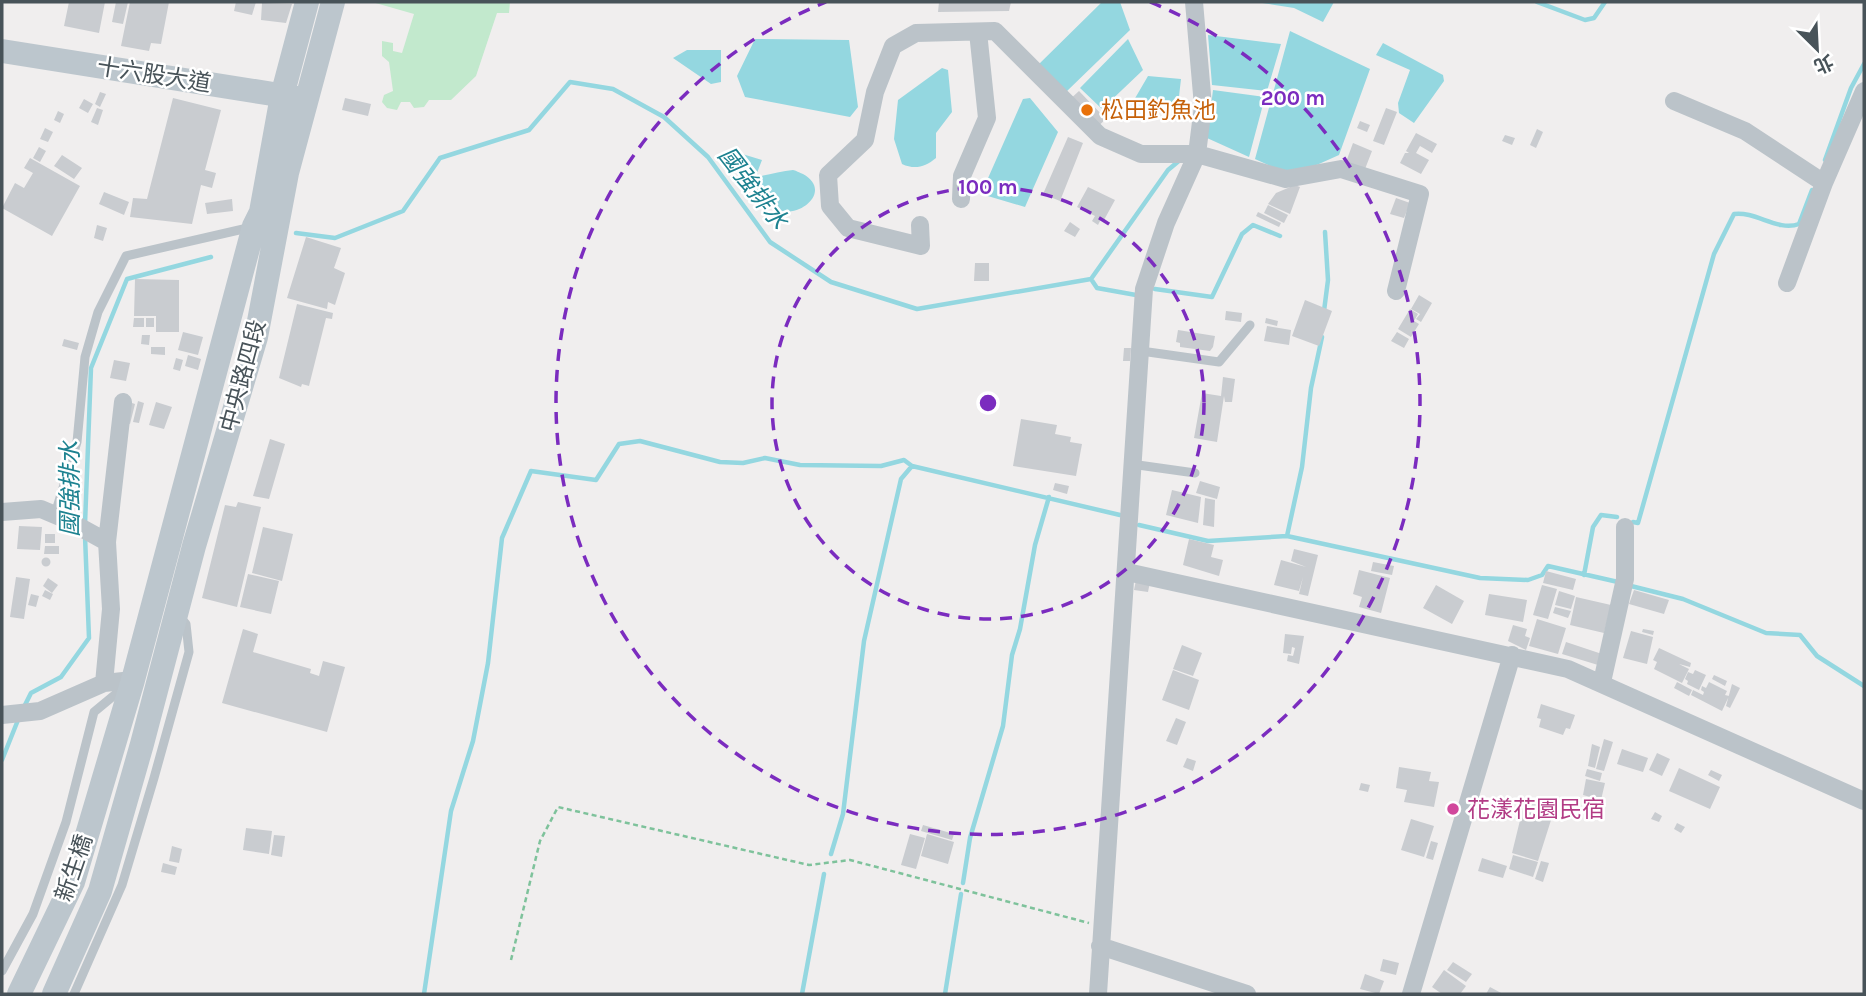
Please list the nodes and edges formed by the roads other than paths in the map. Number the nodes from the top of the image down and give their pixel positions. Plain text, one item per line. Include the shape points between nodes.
1 (307, 2) edge
2 (333, 2) edge
3 (1194, 2) edge
4 (978, 32) junction
5 (2, 51) edge
6 (1864, 91) edge
7 (282, 96) junction
8 (307, 99) junction
9 (1674, 101) dead end
10 (1197, 154) junction
11 (1824, 183) junction
12 (961, 199) dead end
13 (254, 226) junction
14 (920, 226) dead end
15 (1787, 283) dead end
16 (1396, 291) dead end
17 (1250, 325) dead end
18 (1141, 351) junction
19 (123, 402) dead end
20 (1132, 464) junction
21 (1195, 473) dead end
22 (2, 512) edge
23 (61, 517) junction
24 (1625, 527) dead end
25 (107, 542) junction
26 (1127, 572) junction
27 (176, 613) junction
28 (1512, 655) junction
29 (133, 680) junction
30 (1602, 682) junction
31 (104, 683) junction
32 (2, 715) edge
33 (114, 735) joint
34 (141, 748) joint
35 (1864, 801) edge
36 (1100, 946) junction
37 (2, 971) edge
38 (19, 994) edge
39 (54, 994) edge
40 (74, 994) edge
41 (1098, 994) edge
42 (1247, 994) edge
43 (1411, 994) edge

1 - 7 street, 中央路四段
2 - 8 street, 中央路四段
3 - 10 street via 1203,106
4 - 10 street via 995,31 1100,136 1141,154
4 - 12 street via 987,118 962,176
4 - 14 street via 916,33 893,46 875,92 865,141 828,175 830,206 848,228 922,246
5 - 7 street, 十六股大道
6 - 11 street
7 - 8 street, 十六股大道
7 - 13 street, 中央路四段 via 261,212
8 - 27 street, 中央路四段 via 287,173 256,337
9 - 11 street via 1745,131
10 - 16 street via 1286,179 1341,169 1420,194
10 - 18 street via 1166,223 1144,289
11 - 15 street
13 - 23 lane via 126,256 98,312 85,357 77,442
13 - 29 street, 中央路四段
17 - 18 lane via 1219,362
18 - 20 street
19 - 25 street
20 - 21 lane
20 - 26 street
22 - 23 street via 41,509
23 - 25 street
24 - 30 street via 1625,579
25 - 31 street via 111,609
26 - 28 street
26 - 36 street
27 - 34 street, 中央路四段
27 - 40 lane via 186,624 189,652 122,884
28 - 30 street
28 - 43 street
29 - 31 street
29 - 33 street, 中央路四段
29 - 37 lane via 94,712 66,822 33,914
30 - 35 street
31 - 32 street via 40,711
33 - 38 street, 新生橋 via 73,882
34 - 39 street, 新生橋 via 100,891
36 - 41 street
36 - 42 street

